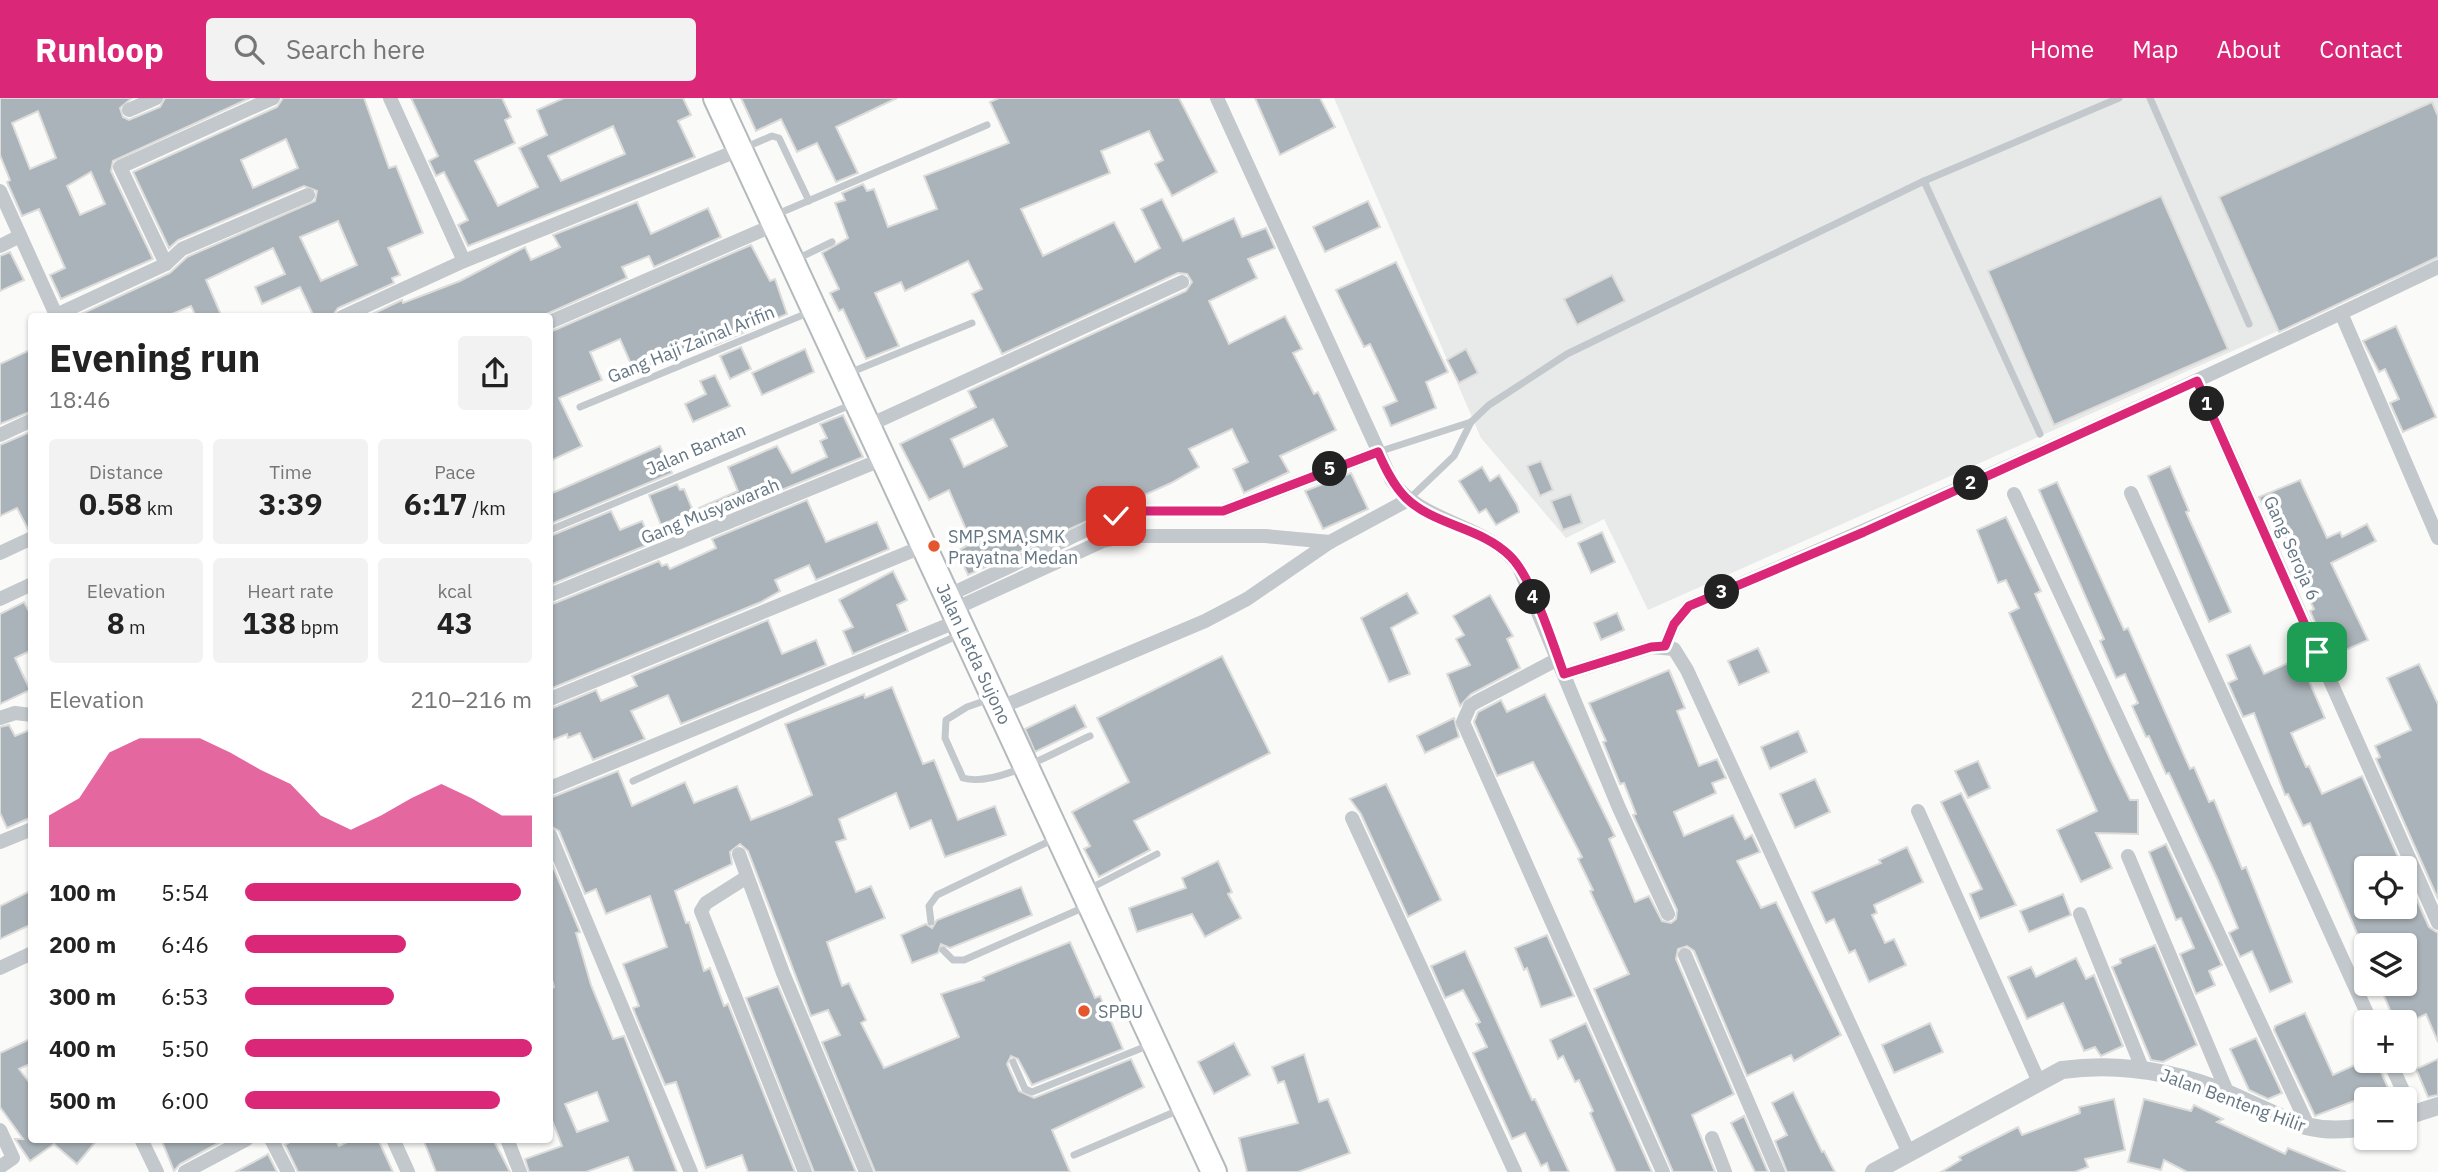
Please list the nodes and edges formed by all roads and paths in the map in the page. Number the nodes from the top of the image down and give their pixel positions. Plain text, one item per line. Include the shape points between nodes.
1 (156, 98) edge
2 (273, 98) edge
3 (390, 98) edge
4 (716, 98) edge
5 (1217, 98) edge
6 (2119, 98) edge
7 (2150, 98) edge
8 (129, 110) dead end
9 (987, 125) dead end
10 (739, 150) junction
11 (1924, 181) junction
12 (0, 191) edge
13 (308, 195) dead end
14 (809, 201) junction
15 (772, 221) junction
16 (20, 236) junction
17 (832, 242) dead end
18 (0, 246) edge
19 (464, 261) junction
20 (791, 262) junction
21 (166, 264) junction
22 (2438, 267) edge
23 (1182, 282) dead end
24 (814, 310) junction
25 (56, 313) edge
26 (63, 313) edge
27 (351, 313) edge
28 (2341, 313) junction
29 (553, 321) edge
30 (972, 323) dead end
31 (2249, 324) dead end
32 (844, 375) junction
33 (2197, 381) junction
34 (857, 402) junction
35 (580, 407) dead end
36 (28, 422) edge
37 (1471, 422) junction
38 (867, 426) junction
39 (2040, 434) dead end
40 (0, 435) edge
41 (1378, 452) junction
42 (883, 459) junction
43 (2131, 493) dead end
44 (2014, 494) dead end
45 (1408, 500) junction
46 (553, 529) edge
47 (2438, 538) edge
48 (28, 540) edge
49 (1330, 542) junction
50 (923, 546) junction
51 (0, 553) edge
52 (28, 586) edge
53 (553, 594) edge
54 (0, 599) edge
55 (958, 614) junction
56 (1665, 646) junction
57 (1558, 659) junction
58 (1564, 674) junction
59 (553, 698) edge
60 (997, 703) junction
61 (28, 715) edge
62 (0, 718) edge
63 (1090, 736) dead end
64 (1026, 765) junction
65 (633, 781) dead end
66 (553, 787) edge
67 (1918, 811) dead end
68 (1352, 818) dead end
69 (28, 832) edge
70 (1059, 837) junction
71 (0, 842) edge
72 (553, 842) edge
73 (739, 854) dead end
74 (1157, 854) dead end
75 (2128, 856) dead end
76 (747, 877) junction
77 (1087, 898) junction
78 (2080, 914) dead end
79 (1668, 915) dead end
80 (931, 922) dead end
81 (2438, 923) edge
82 (943, 950) dead end
83 (28, 955) edge
84 (1685, 955) dead end
85 (0, 968) edge
86 (2366, 1010) edge
87 (1155, 1042) junction
88 (1013, 1062) dead end
89 (2142, 1068) junction
90 (2039, 1082) junction
91 (2228, 1094) junction
92 (1186, 1107) junction
93 (2438, 1107) edge
94 (2417, 1114) edge
95 (2309, 1128) junction
96 (2354, 1128) edge
97 (0, 1130) edge
98 (1712, 1139) dead end
99 (143, 1143) edge
100 (239, 1143) edge
101 (273, 1143) edge
102 (395, 1143) edge
103 (509, 1143) edge
104 (1909, 1153) junction
105 (1073, 1155) dead end
106 (0, 1167) edge
107 (157, 1172) edge
108 (185, 1172) edge
109 (288, 1172) edge
110 (408, 1172) edge
111 (520, 1172) edge
112 (691, 1172) edge
113 (805, 1172) edge
114 (866, 1172) edge
115 (1214, 1172) edge
116 (1515, 1172) edge
117 (1663, 1172) edge
118 (1725, 1172) edge
119 (1778, 1172) edge
120 (1874, 1172) edge

1 - 8 street
2 - 21 street via 121,165
3 - 19 street
4 - 10 highway, Jalan Letda Sujono
5 - 41 street
6 - 11 lane
7 - 31 lane
9 - 14 lane
10 - 14 lane via 772,136 779,138
10 - 15 highway, Jalan Letda Sujono
10 - 19 street
11 - 37 lane via 1567,354 1512,388
11 - 39 lane
12 - 16 street
13 - 21 street via 182,248
14 - 15 lane
15 - 20 highway, Jalan Letda Sujono
15 - 29 street
16 - 18 street
16 - 25 street
17 - 20 lane
19 - 27 street
20 - 24 highway, Jalan Letda Sujono
21 - 26 street
22 - 28 street
23 - 38 street
24 - 32 highway, Jalan Letda Sujono
24 - 35 lane, Gang Haji Zainal Arifin
28 - 33 street
28 - 47 street
30 - 32 lane
32 - 34 highway, Jalan Letda Sujono
33 - 56 street via 1689,606 1674,624
33 - 81 street, Gang Seroja 6
34 - 38 highway, Jalan Letda Sujono
34 - 46 lane, Jalan Bantan
36 - 40 street
37 - 41 lane
37 - 45 lane via 1454,456
38 - 42 highway, Jalan Letda Sujono
41 - 45 street
41 - 55 street via 1223,511 1137,511 1116,516
42 - 50 highway, Jalan Letda Sujono
42 - 53 street, Gang Musyawarah
43 - 86 street
44 - 95 street
45 - 49 street
45 - 57 street via 1488,539 1513,558
48 - 51 street
49 - 55 street via 1265,536 1129,536 1103,541
49 - 60 street via 1247,599 1205,621
50 - 55 highway, Jalan Letda Sujono
50 - 59 street
52 - 54 street
55 - 60 highway, Jalan Letda Sujono
55 - 65 lane
55 - 66 street
56 - 58 street
56 - 104 street via 1674,649 1687,670
57 - 58 street
57 - 117 street via 1476,702 1463,717 1464,725
58 - 79 street
60 - 64 highway, Jalan Letda Sujono
60 - 64 lane via 967,708 946,720 945,738 963,778 977,782
61 - 62 street
63 - 64 lane
64 - 70 highway, Jalan Letda Sujono
67 - 90 street
68 - 116 street
69 - 71 street
70 - 77 highway, Jalan Letda Sujono
70 - 80 lane via 937,895 929,906
72 - 112 street
73 - 76 street
74 - 77 lane
75 - 91 street
76 - 113 street via 706,903 702,916
76 - 114 street
77 - 82 lane via 964,960 953,960
77 - 87 highway, Jalan Letda Sujono
78 - 89 street
83 - 85 street
84 - 119 street
87 - 88 lane via 1032,1092 1024,1087
87 - 92 highway, Jalan Letda Sujono
89 - 90 street, Jalan Benteng Hilir via 2089,1066 2062,1070
89 - 91 street, Jalan Benteng Hilir
90 - 104 street, Jalan Benteng Hilir
91 - 95 street, Jalan Benteng Hilir
92 - 105 lane
92 - 115 highway, Jalan Letda Sujono
93 - 94 street
95 - 96 street, Jalan Benteng Hilir
97 - 106 street via 13,1158
98 - 118 street
99 - 107 street
100 - 108 street
101 - 109 street
102 - 110 street
103 - 111 street
104 - 120 street, Jalan Benteng Hilir

